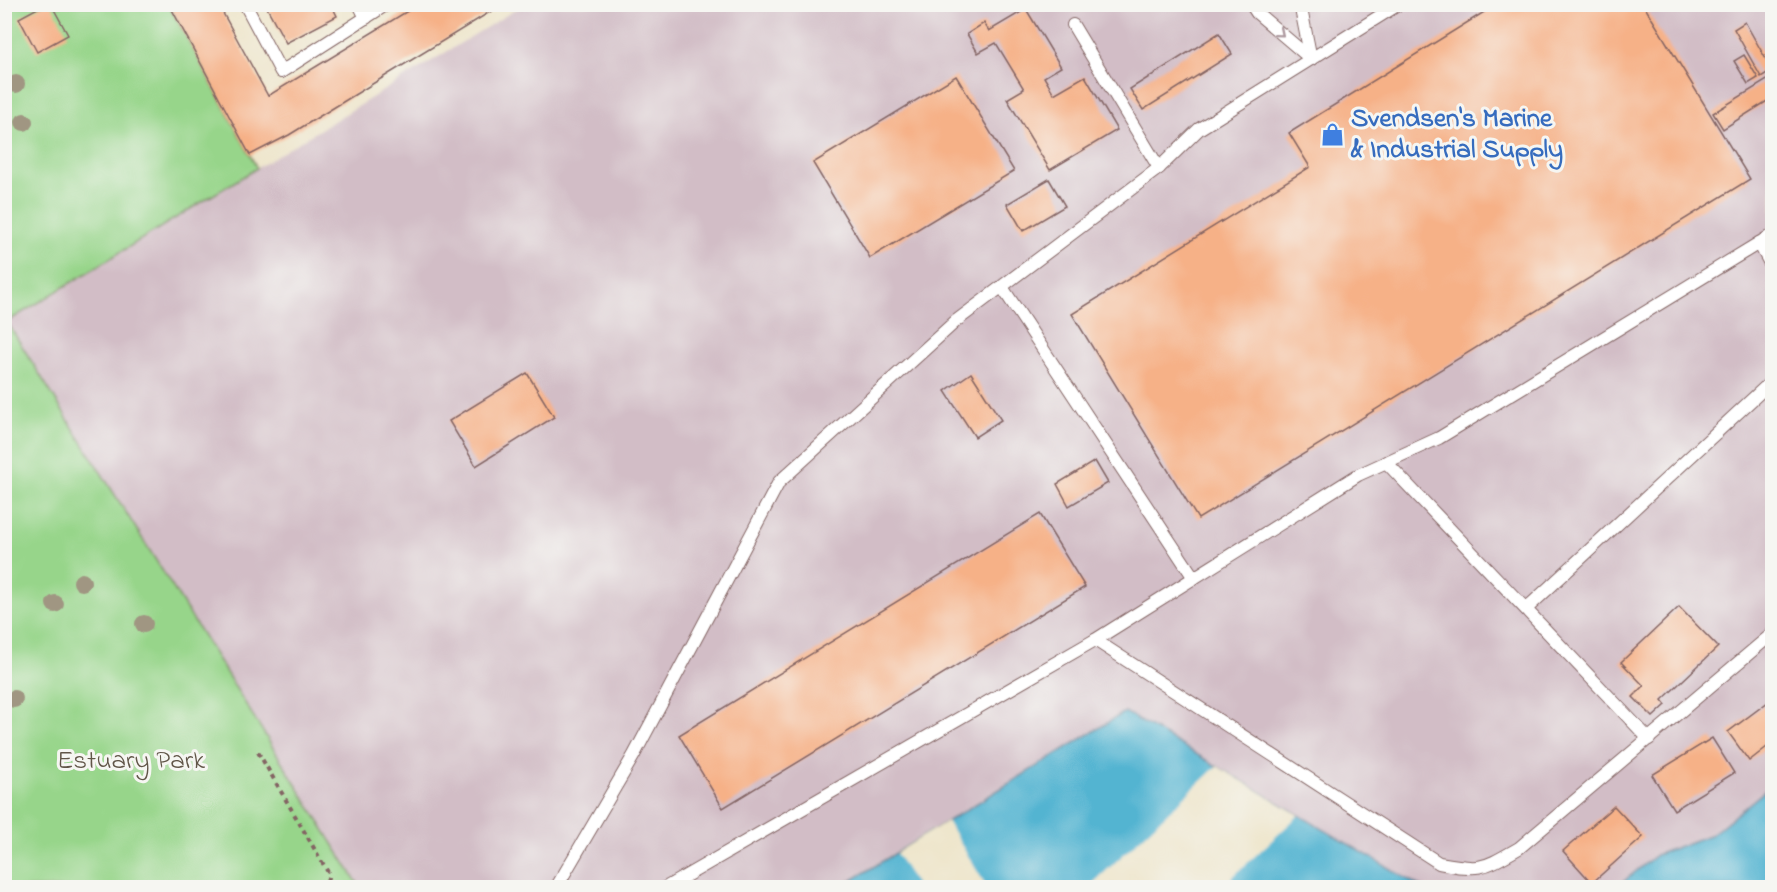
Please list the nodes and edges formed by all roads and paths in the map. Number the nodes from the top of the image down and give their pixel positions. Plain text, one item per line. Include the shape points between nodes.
1 (245, 4) edge
2 (359, 4) edge
3 (387, 4) edge
4 (1251, 4) edge
5 (1300, 4) edge
6 (1399, 4) edge
7 (366, 18) junction
8 (1073, 25) dead end
9 (1311, 59) junction
10 (1159, 168) junction
11 (1773, 235) edge
12 (1759, 243) junction
13 (1773, 267) edge
14 (1002, 288) junction
15 (1773, 381) edge
16 (1386, 462) junction
17 (1194, 578) junction
18 (1526, 609) junction
19 (1095, 640) junction
20 (1770, 641) edge
21 (1648, 739) junction
22 (258, 752) dead end
23 (325, 888) edge
24 (556, 888) edge
25 (665, 888) edge

1 - 7 lane via 281,72
2 - 7 lane
3 - 7 lane
4 -> 9 lane via 1257,14
5 - 9 lane
6 - 9 lane
8 - 10 lane
9 - 10 lane via 1199,129
10 - 14 lane
11 - 12 lane
12 - 13 lane
12 - 16 lane via 1439,438
14 - 17 lane
14 - 24 lane via 956,321 779,482 634,755
15 - 18 lane
16 - 17 lane via 1358,474
16 - 18 lane
17 - 19 lane
18 - 21 lane
19 - 21 lane via 1439,863 1486,867 1519,848
19 - 25 lane
20 - 21 lane
22 - 23 path via 328,874

